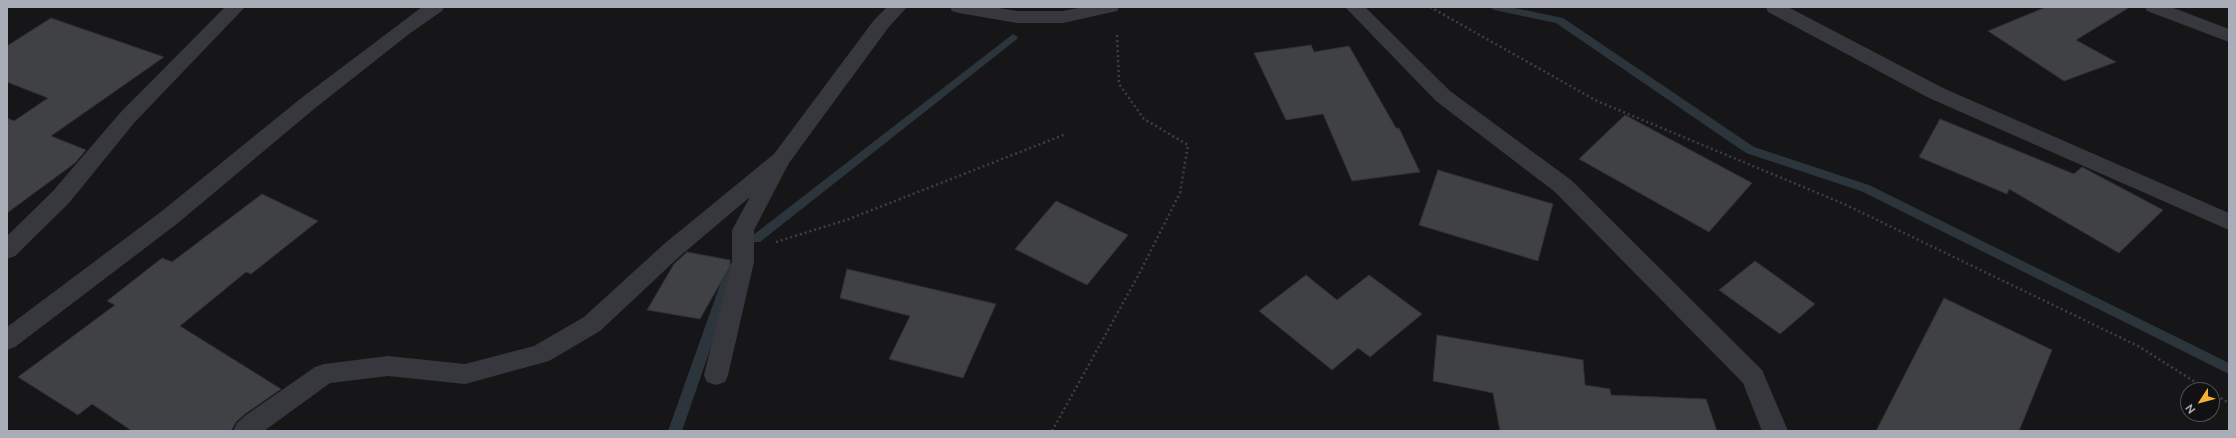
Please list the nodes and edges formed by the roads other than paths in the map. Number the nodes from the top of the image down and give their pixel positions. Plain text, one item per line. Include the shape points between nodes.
1 (435, 7) edge
2 (898, 7) edge
3 (959, 7) edge
4 (1110, 7) edge
5 (1354, 7) edge
6 (1770, 7) edge
7 (2154, 7) edge
8 (234, 8) edge
9 (2229, 36) edge
10 (781, 159) junction
11 (2229, 222) edge
12 (7, 250) edge
13 (7, 340) edge
14 (716, 375) dead end
15 (246, 431) edge
16 (1775, 431) edge

1 - 13 street via 307,104 170,217
2 - 10 street via 881,24
3 - 4 street via 1017,17 1063,17
5 - 16 street via 1443,96 1563,186 1753,377
6 - 11 street via 1936,93
7 - 9 street
8 - 12 street via 127,118 61,197
10 - 14 street via 743,230 743,262
10 - 15 street via 672,250 592,324 540,354 465,374 388,366 324,374

